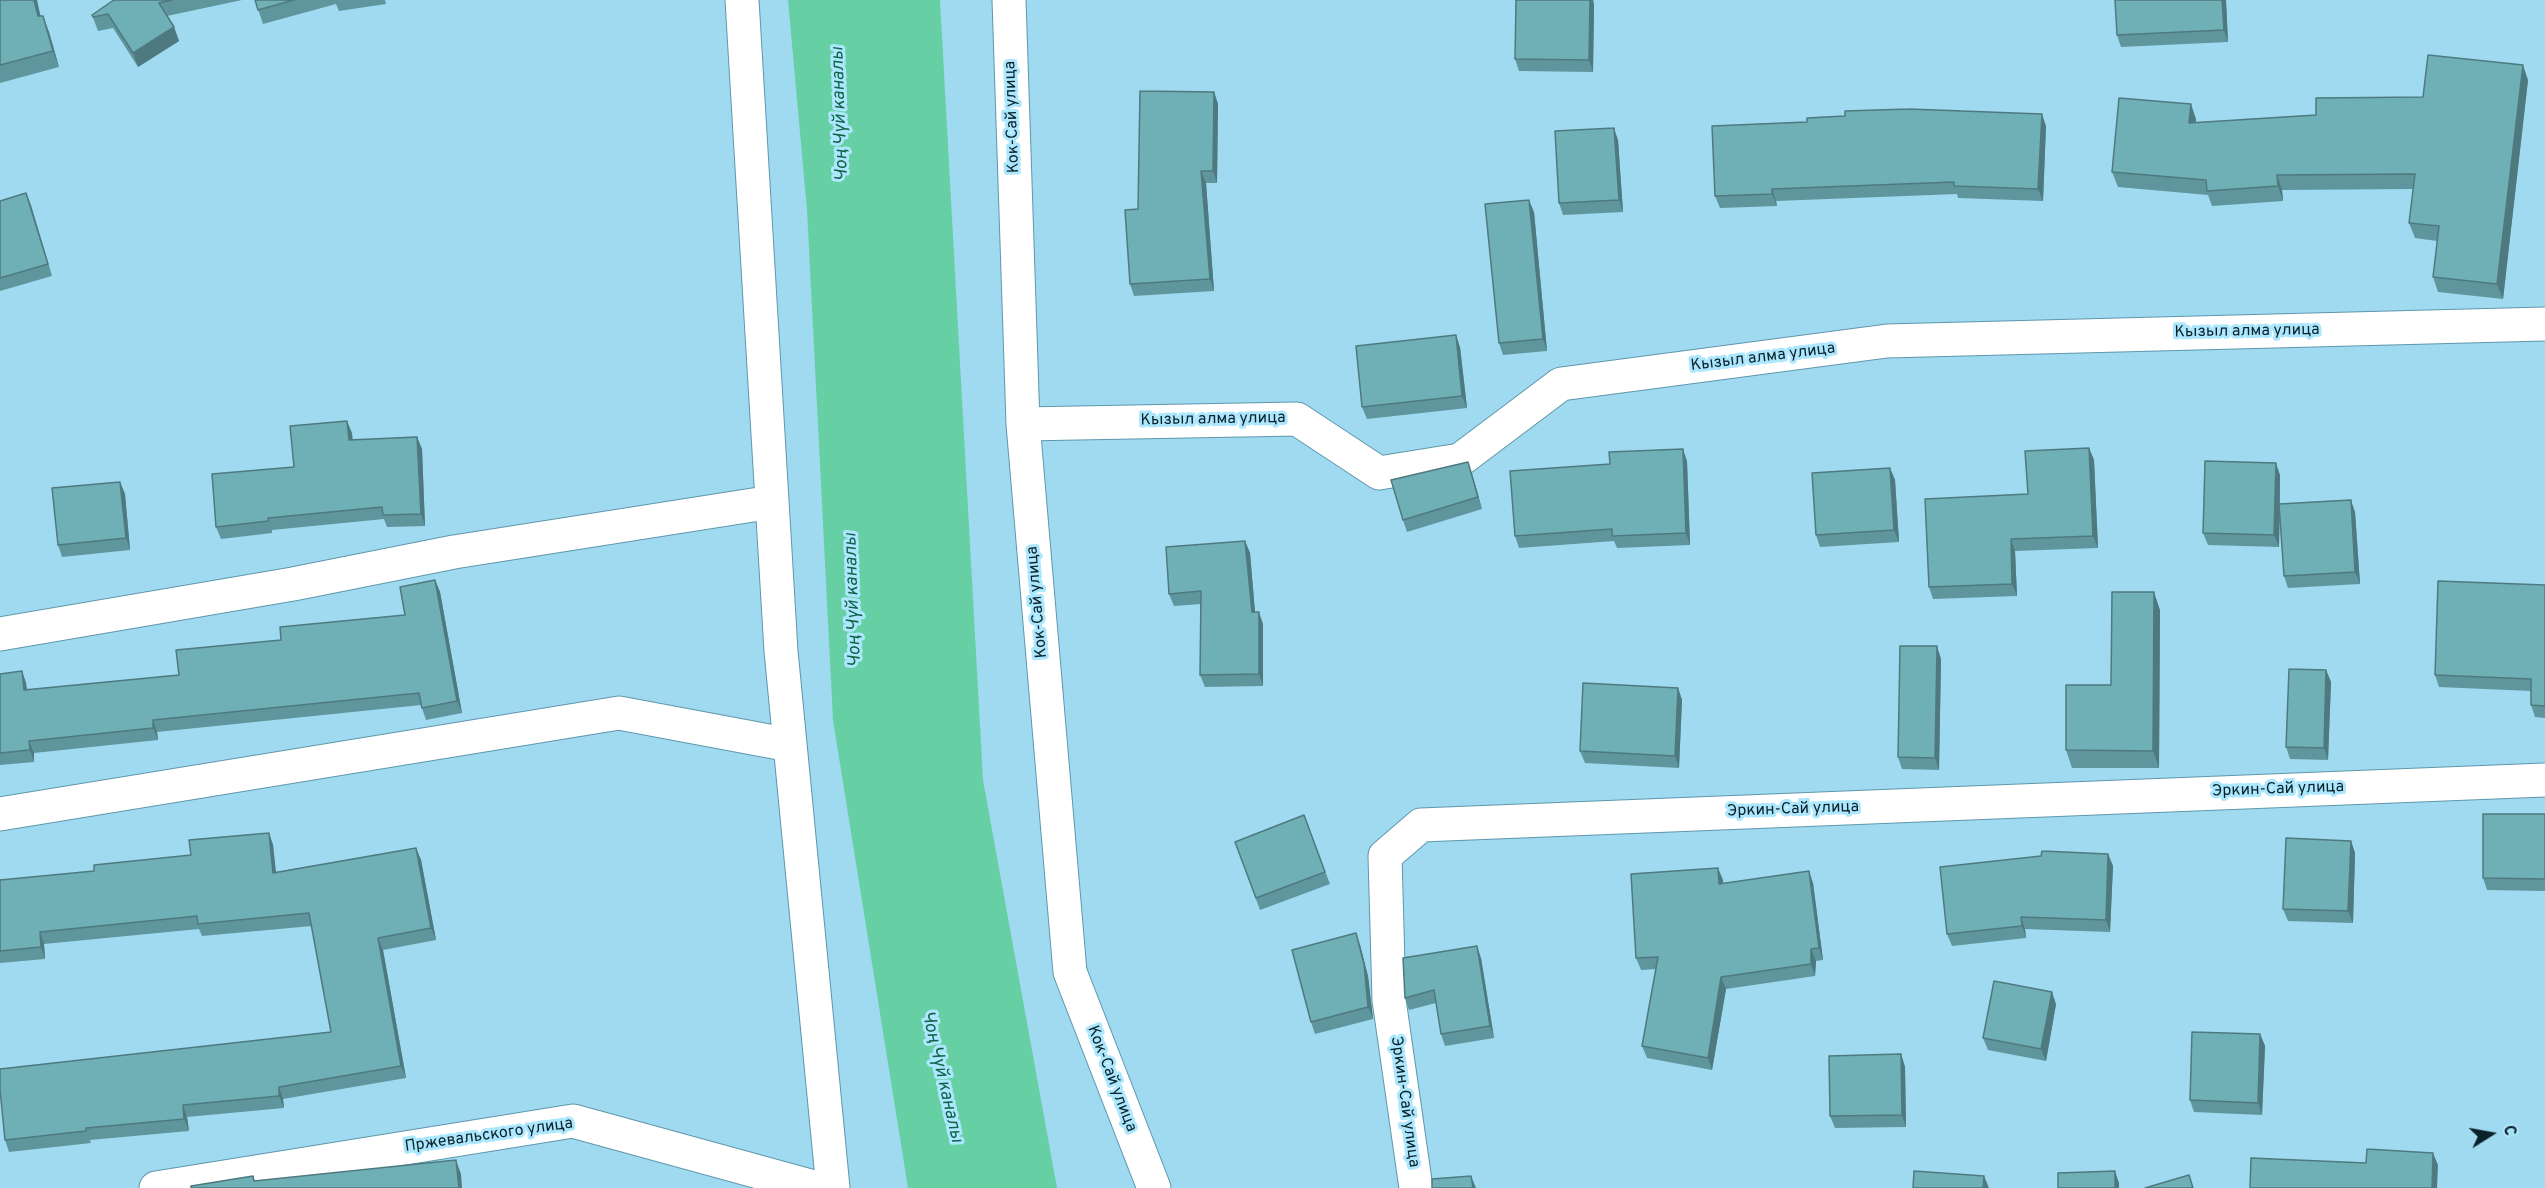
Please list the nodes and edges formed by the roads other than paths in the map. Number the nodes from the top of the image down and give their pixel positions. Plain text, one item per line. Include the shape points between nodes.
1 (742, 0) edge
2 (1009, 0) edge
3 (2545, 324) edge
4 (1023, 424) junction
5 (772, 502) junction
6 (0, 634) edge
7 (790, 745) junction
8 (2545, 780) edge
9 (0, 814) edge
10 (156, 1188) edge
11 (817, 1188) edge
12 (833, 1188) edge
13 (1154, 1188) edge
14 (1416, 1188) edge

1 - 5 street
2 - 4 street, Кок-Сай улица
3 - 4 street, Кызыл алма улица via 1887,341 1561,384 1460,460 1379,473 1298,419
4 - 13 street, Кок-Сай улица via 1070,972
5 - 6 street via 454,552
5 - 7 street
7 - 9 street via 619,713
7 - 12 street
8 - 14 street, Эркин-Сай улица via 1421,825 1385,856 1389,1000
10 - 11 street, Пржевальского улица via 573,1121

